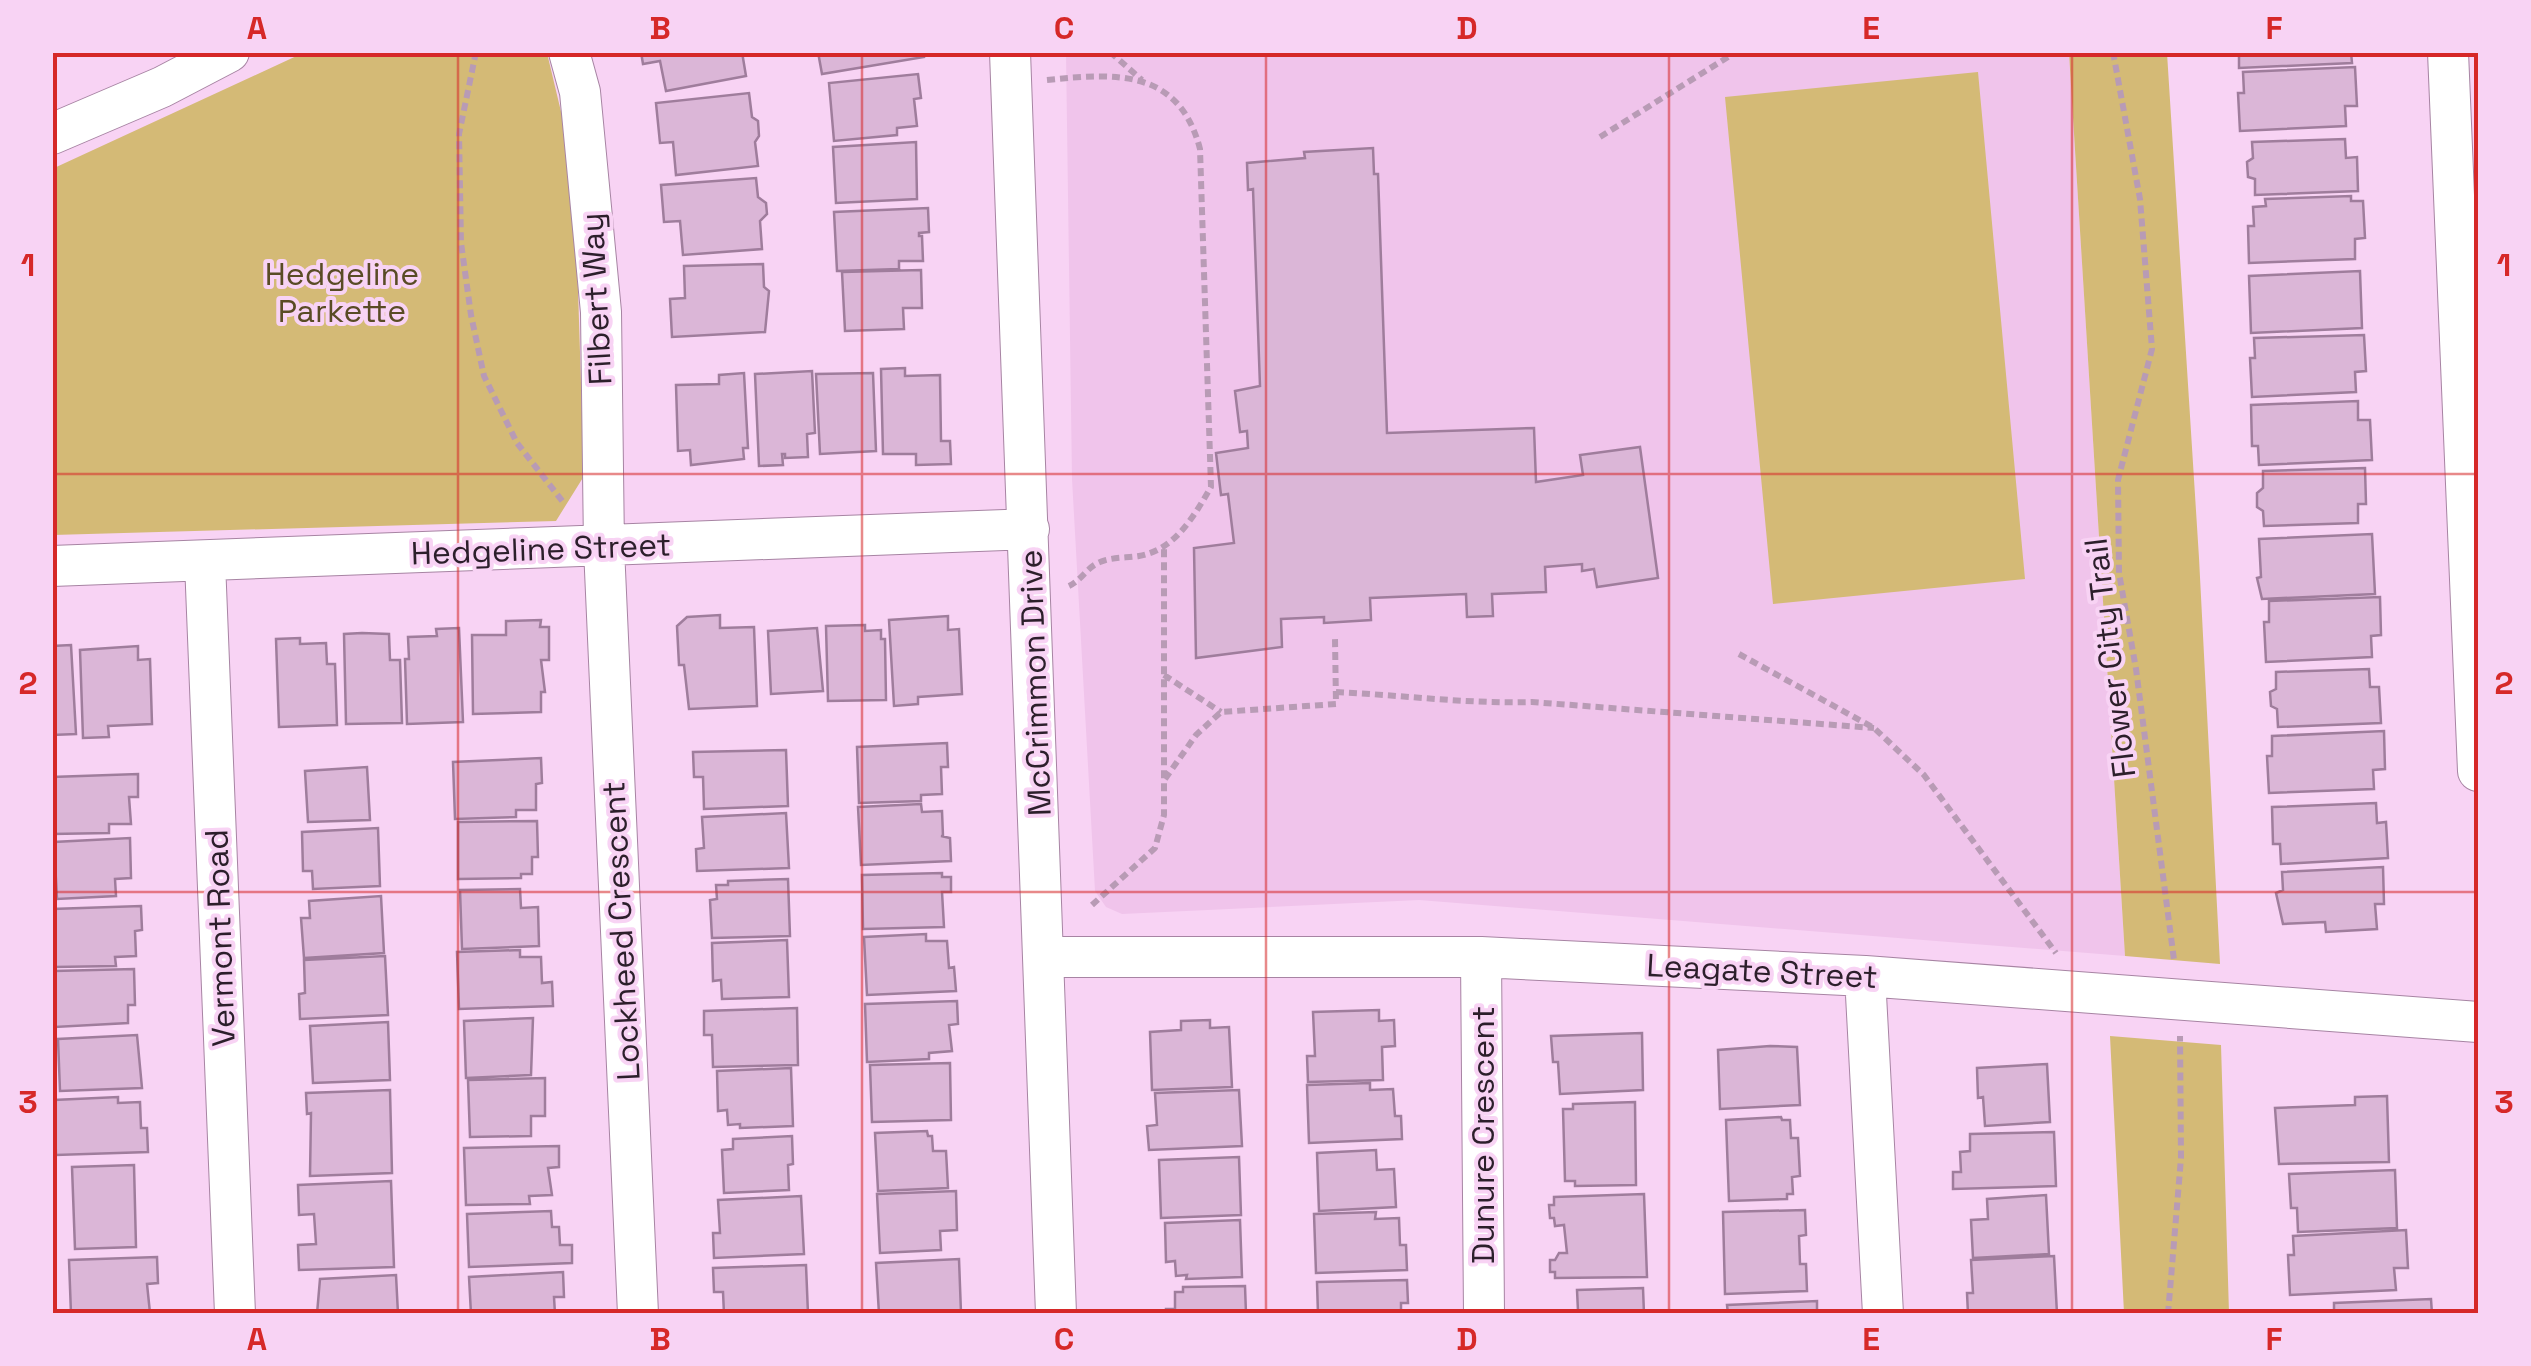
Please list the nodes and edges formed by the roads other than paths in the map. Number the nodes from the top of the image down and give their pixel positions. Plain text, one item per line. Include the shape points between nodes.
1 (230, 52) edge
2 (569, 52) edge
3 (2448, 52) edge
4 (1012, 68) edge
5 (52, 134) edge
6 (1029, 529) junction
7 (604, 548) junction
8 (206, 562) junction
9 (52, 566) edge
10 (2478, 771) edge
11 (1044, 957) junction
12 (1482, 957) junction
13 (1865, 976) junction
14 (2478, 1022) edge
15 (235, 1314) edge
16 (638, 1314) edge
17 (1056, 1314) edge
18 (1484, 1314) edge
19 (1883, 1314) edge

1 - 5 street
2 - 7 street, Filbert Way via 580,92 602,312
3 - 10 street
4 - 6 street, McCrimmon Drive
6 - 7 street, Hedgeline Street
6 - 11 street, McCrimmon Drive
7 - 8 street, Hedgeline Street
7 - 16 street, Lockheed Crescent
8 - 9 street, Hedgeline Street
8 - 15 street, Vermont Road
11 - 12 street, Leagate Street
11 - 17 street, McCrimmon Drive
12 - 13 street, Leagate Street
12 - 18 street, Dunure Crescent
13 - 14 street, Leagate Street
13 - 19 street

